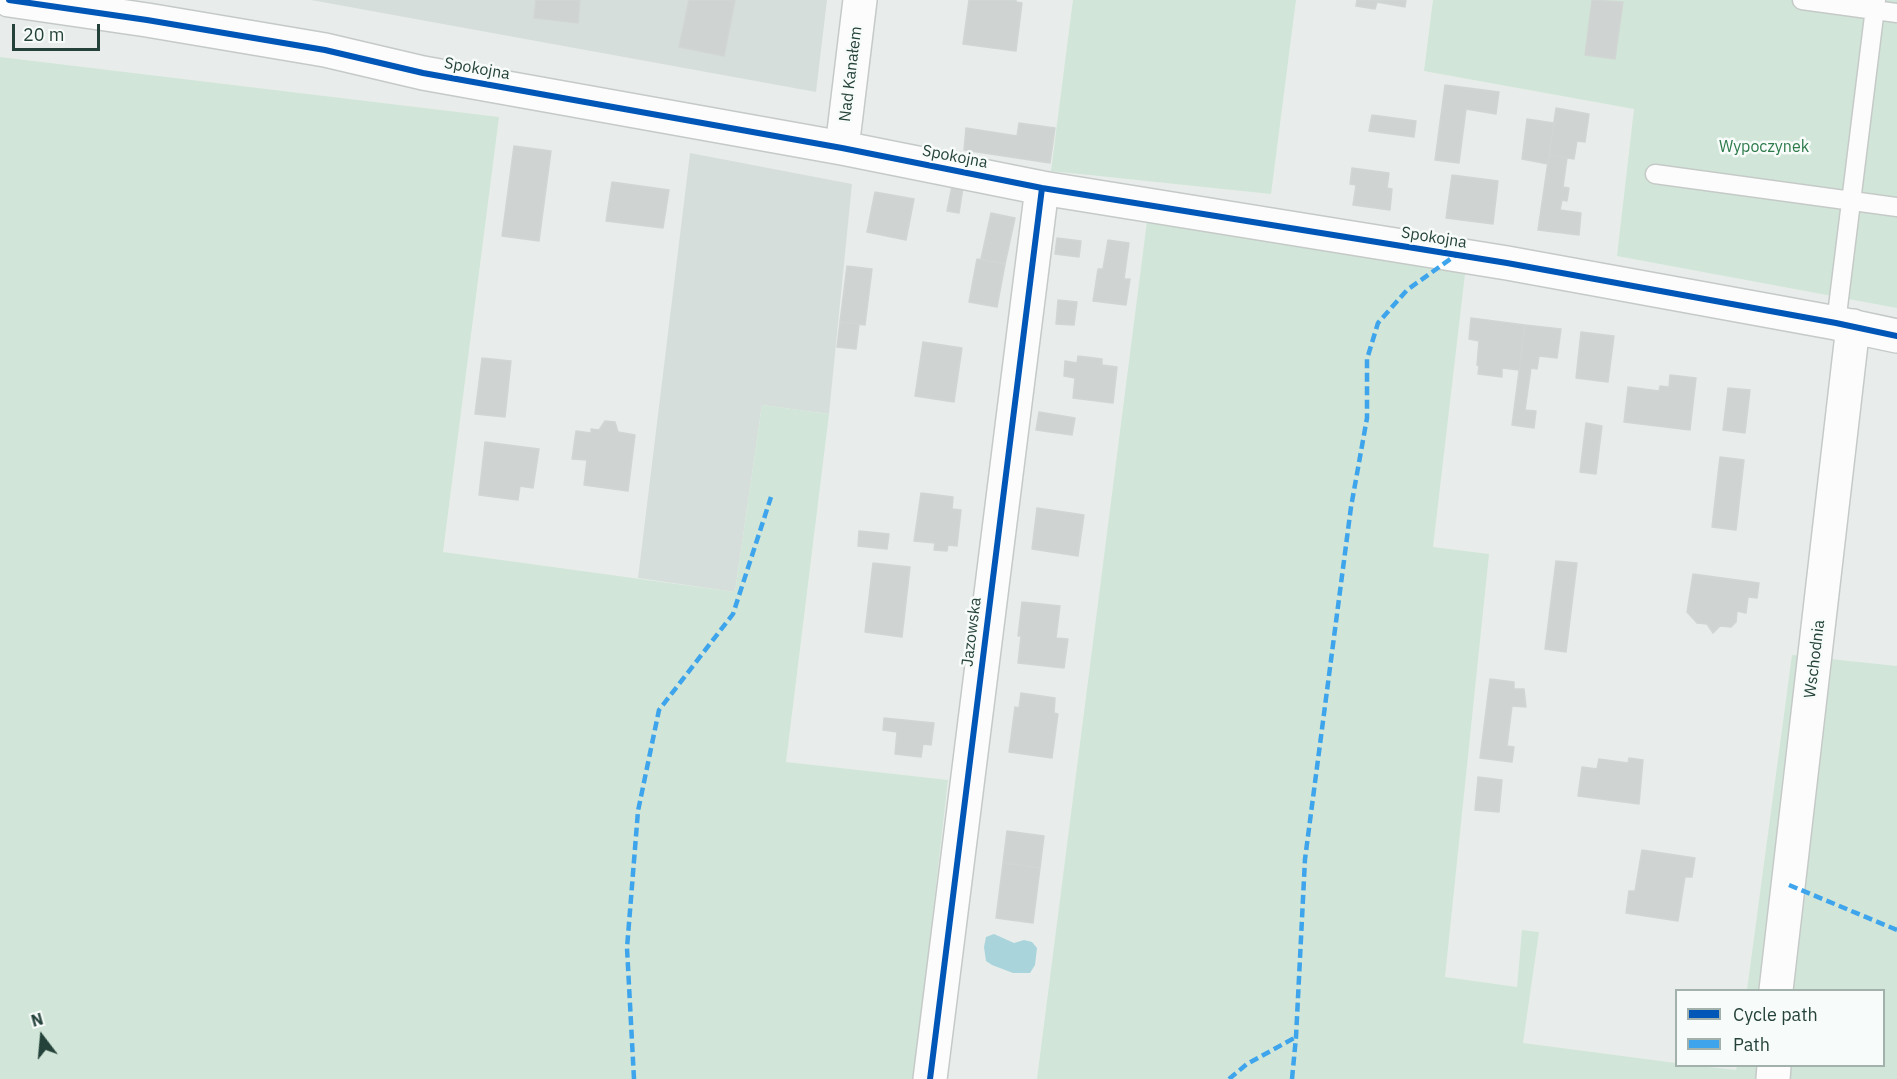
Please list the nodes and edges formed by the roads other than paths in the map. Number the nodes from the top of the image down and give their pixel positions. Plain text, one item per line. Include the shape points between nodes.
1 (9, 0) edge
2 (860, 0) edge
3 (1802, 0) edge
4 (1875, 5) edge
5 (1897, 14) edge
6 (842, 148) junction
7 (1655, 174) dead end
8 (1042, 188) junction
9 (1851, 202) junction
10 (1897, 207) edge
11 (1844, 325) junction
12 (1897, 336) edge
13 (1776, 989) edge
14 (930, 1079) edge

1 - 6 street, Spokojna via 325,50 423,73
2 - 6 street, Nad Kanałem
3 - 4 lane
4 - 5 lane
4 - 9 lane
6 - 8 street, Spokojna
7 - 9 lane
8 - 11 street, Spokojna via 1507,263
8 - 14 street, Jazowska
9 - 10 lane
9 - 11 lane
11 - 12 street, Spokojna
11 - 13 street, Wschodnia

